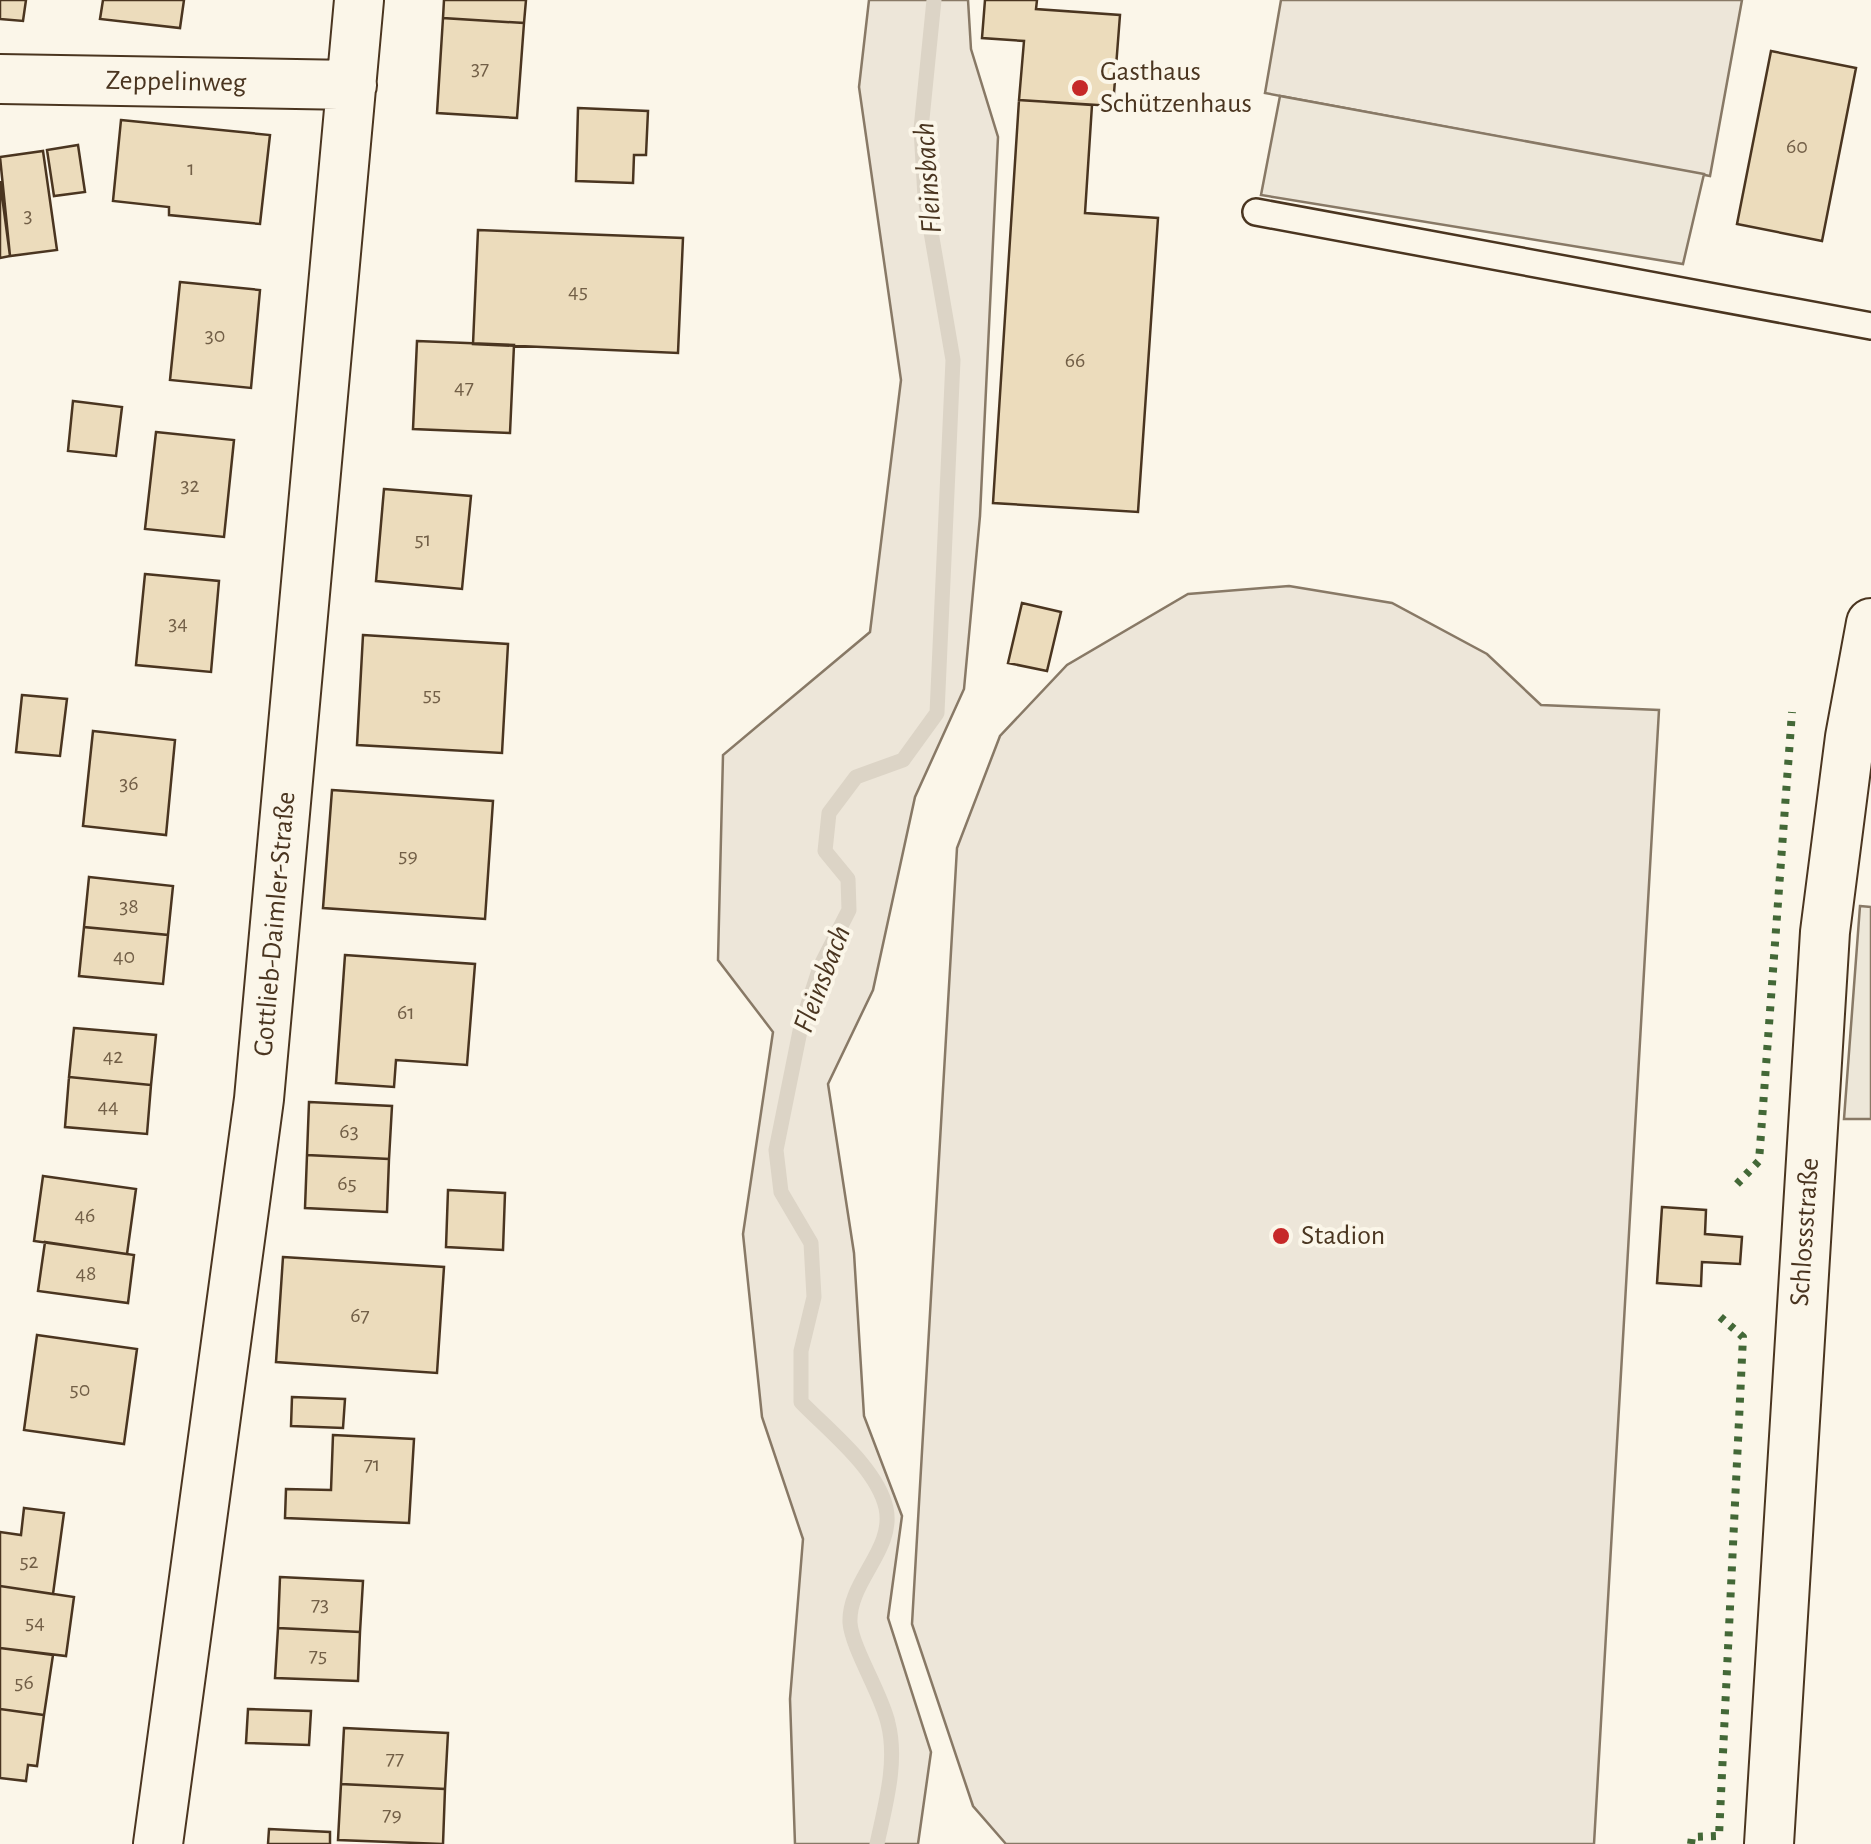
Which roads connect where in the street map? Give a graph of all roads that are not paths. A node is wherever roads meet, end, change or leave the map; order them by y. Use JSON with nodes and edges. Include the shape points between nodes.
{"nodes":[{"id":1,"x":359,"y":0,"type":"edge"},
{"id":2,"x":0,"y":79,"type":"edge"},
{"id":3,"x":352,"y":86,"type":"junction"},
{"id":4,"x":1256,"y":212,"type":"dead end"},
{"id":5,"x":1871,"y":326,"type":"edge"},
{"id":6,"x":1871,"y":623,"type":"edge"},
{"id":7,"x":158,"y":1844,"type":"edge"},
{"id":8,"x":1770,"y":1844,"type":"edge"}],
"edges":[{"from":1,"to":3,"type":"street","name":"Gottlieb-Daimler-Straße"},
{"from":2,"to":3,"type":"street","name":"Zeppelinweg"},
{"from":3,"to":7,"type":"street","name":"Gottlieb-Daimler-Straße","via":[[259,1100]]},
{"from":4,"to":5,"type":"lane"},
{"from":6,"to":8,"type":"street","name":"Schlossstraße","via":[[1825,932]]}]}
